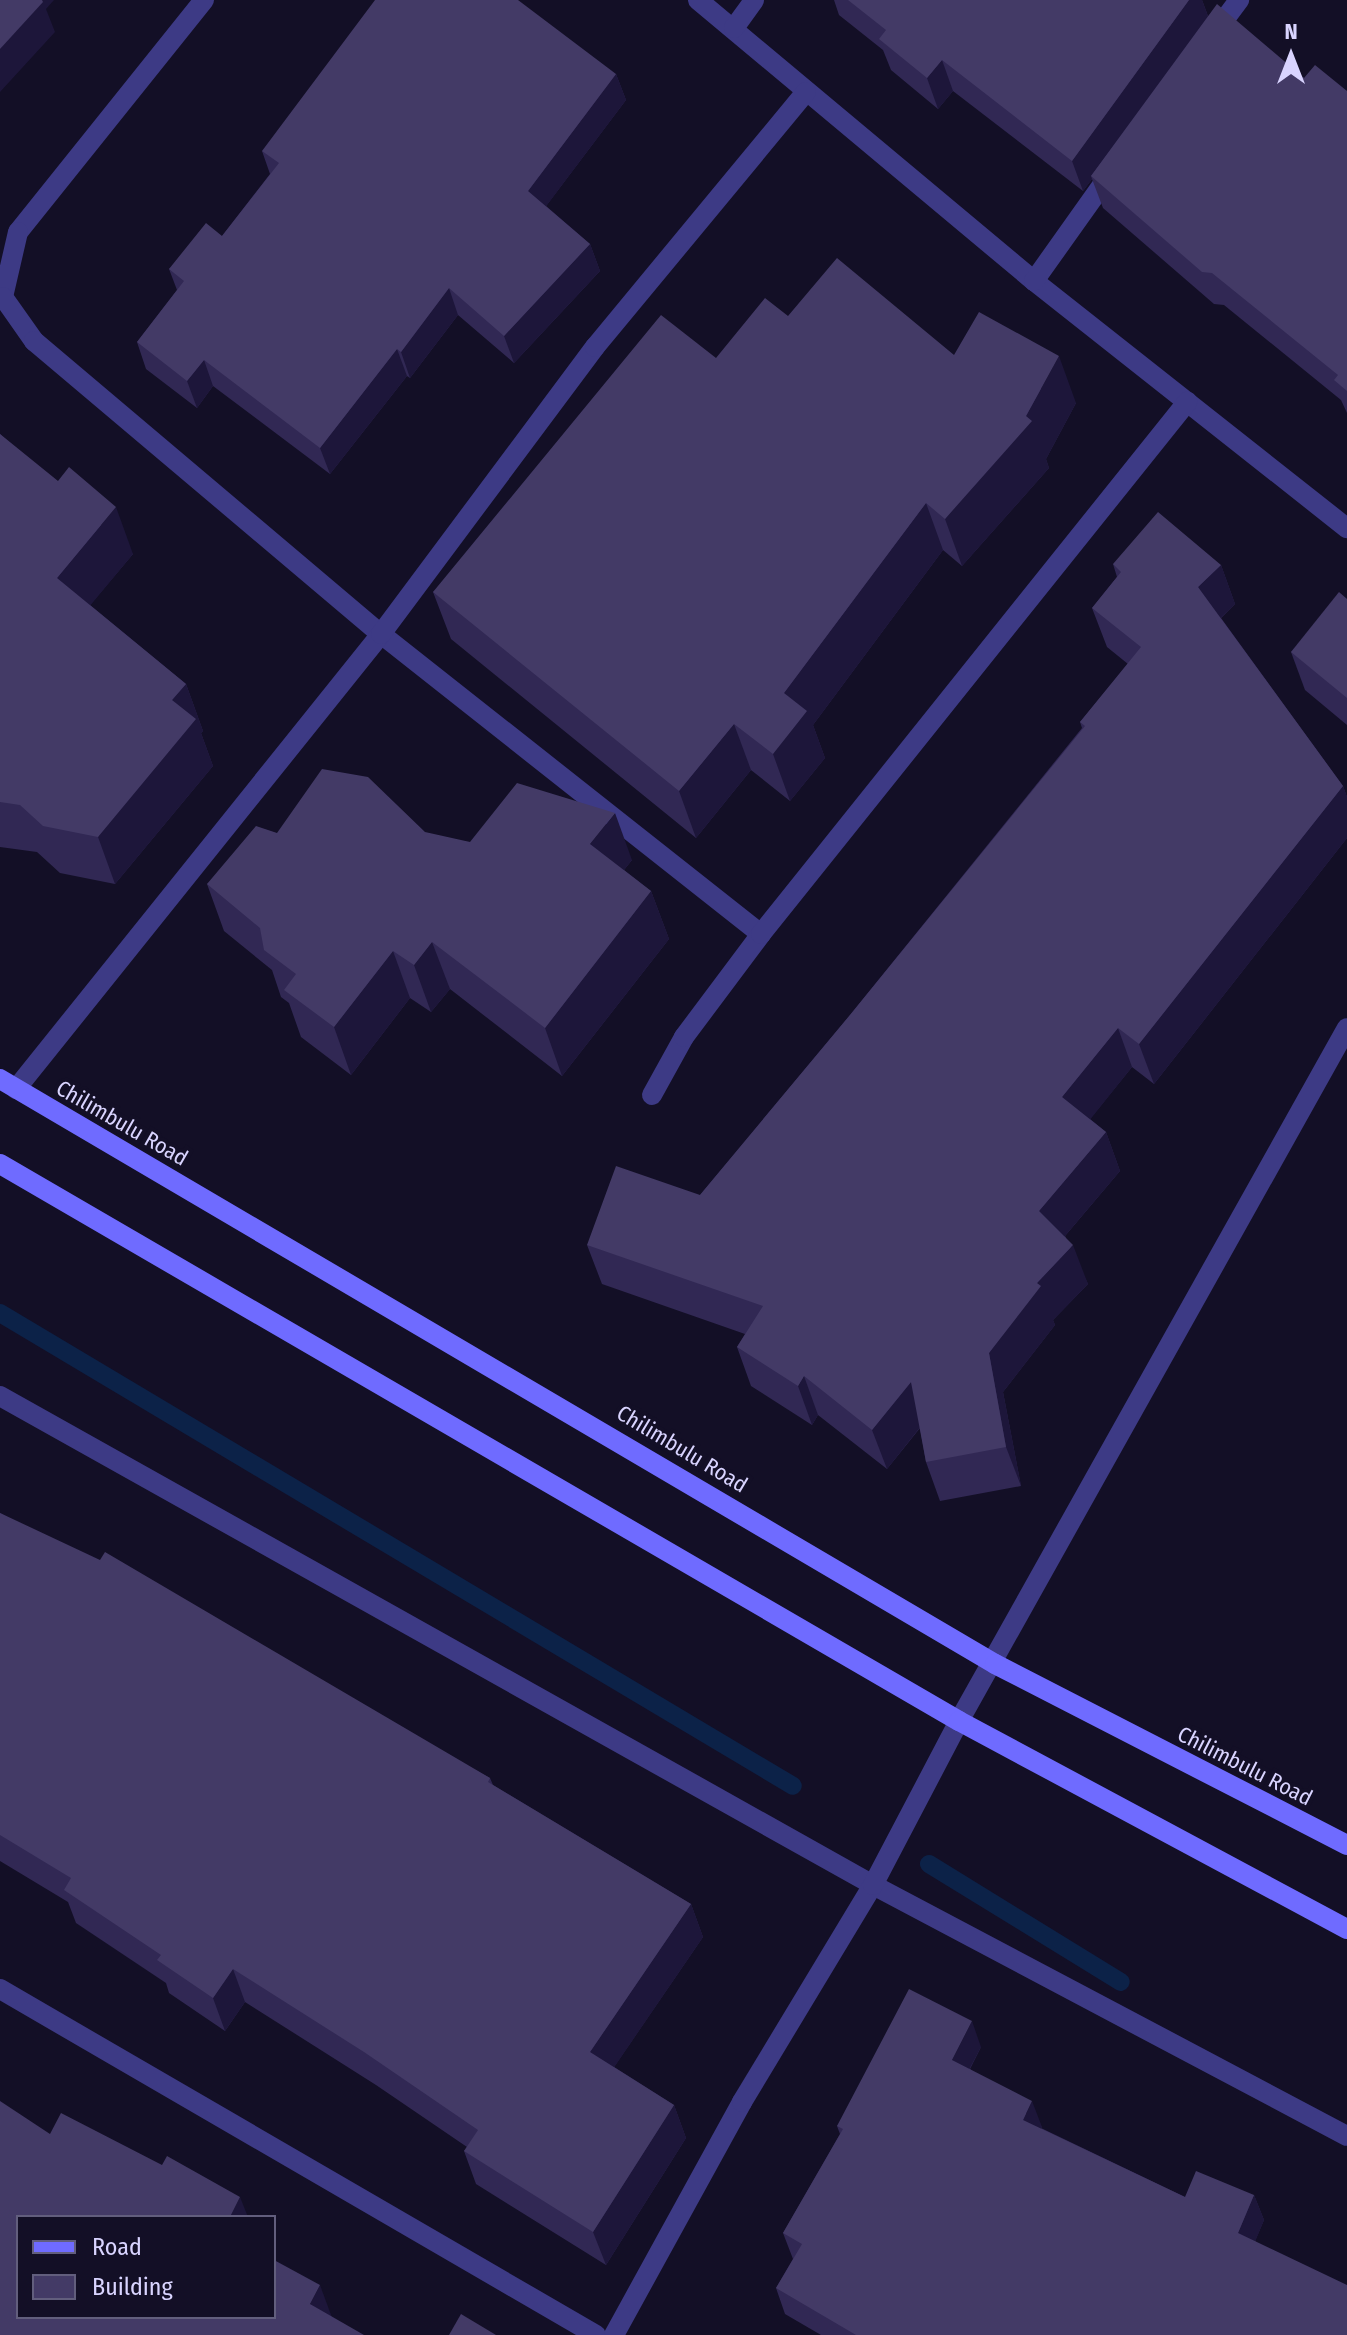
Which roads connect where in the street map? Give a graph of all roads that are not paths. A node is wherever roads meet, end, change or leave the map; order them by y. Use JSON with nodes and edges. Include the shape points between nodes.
{"nodes":[{"id":1,"x":204,"y":0,"type":"edge"},
{"id":2,"x":698,"y":0,"type":"edge"},
{"id":3,"x":754,"y":0,"type":"edge"},
{"id":4,"x":1239,"y":0,"type":"edge"},
{"id":5,"x":734,"y":28,"type":"junction"},
{"id":6,"x":1195,"y":58,"type":"edge"},
{"id":7,"x":806,"y":92,"type":"junction"},
{"id":8,"x":1124,"y":156,"type":"edge"},
{"id":9,"x":1034,"y":281,"type":"junction"},
{"id":10,"x":1187,"y":402,"type":"junction"},
{"id":11,"x":1347,"y":528,"type":"edge"},
{"id":12,"x":381,"y":634,"type":"junction"},
{"id":13,"x":761,"y":934,"type":"junction"},
{"id":14,"x":1347,"y":1028,"type":"edge"},
{"id":15,"x":8,"y":1084,"type":"edge"},
{"id":16,"x":652,"y":1095,"type":"dead end"},
{"id":17,"x":0,"y":1164,"type":"edge"},
{"id":18,"x":0,"y":1396,"type":"edge"},
{"id":19,"x":995,"y":1664,"type":"junction"},
{"id":20,"x":959,"y":1721,"type":"junction"},
{"id":21,"x":1347,"y":1845,"type":"edge"},
{"id":22,"x":873,"y":1885,"type":"junction"},
{"id":23,"x":1347,"y":1929,"type":"edge"},
{"id":24,"x":0,"y":1989,"type":"edge"},
{"id":25,"x":1347,"y":2136,"type":"edge"},
{"id":26,"x":596,"y":2335,"type":"edge"},
{"id":27,"x":614,"y":2335,"type":"edge"}],
"edges":[{"from":1,"to":12,"type":"street","via":[[18,232],[3,297],[34,341]]},
{"from":2,"to":5,"type":"street"},
{"from":3,"to":5,"type":"street"},
{"from":4,"to":6,"type":"street"},
{"from":5,"to":7,"type":"street"},
{"from":7,"to":9,"type":"street"},
{"from":7,"to":12,"type":"street","via":[[595,347]]},
{"from":8,"to":9,"type":"street"},
{"from":9,"to":10,"type":"street"},
{"from":10,"to":11,"type":"street"},
{"from":10,"to":13,"type":"street"},
{"from":12,"to":13,"type":"street"},
{"from":12,"to":15,"type":"street"},
{"from":13,"to":16,"type":"street","via":[[684,1037]]},
{"from":14,"to":19,"type":"street"},
{"from":15,"to":19,"type":"main road","name":"Chilimbulu Road"},
{"from":17,"to":20,"type":"main road"},
{"from":18,"to":22,"type":"street"},
{"from":19,"to":20,"type":"street"},
{"from":19,"to":21,"type":"main road","name":"Chilimbulu Road"},
{"from":20,"to":22,"type":"street"},
{"from":20,"to":23,"type":"main road"},
{"from":22,"to":25,"type":"street"},
{"from":22,"to":27,"type":"street","via":[[742,2102]]},
{"from":24,"to":26,"type":"street"}]}
